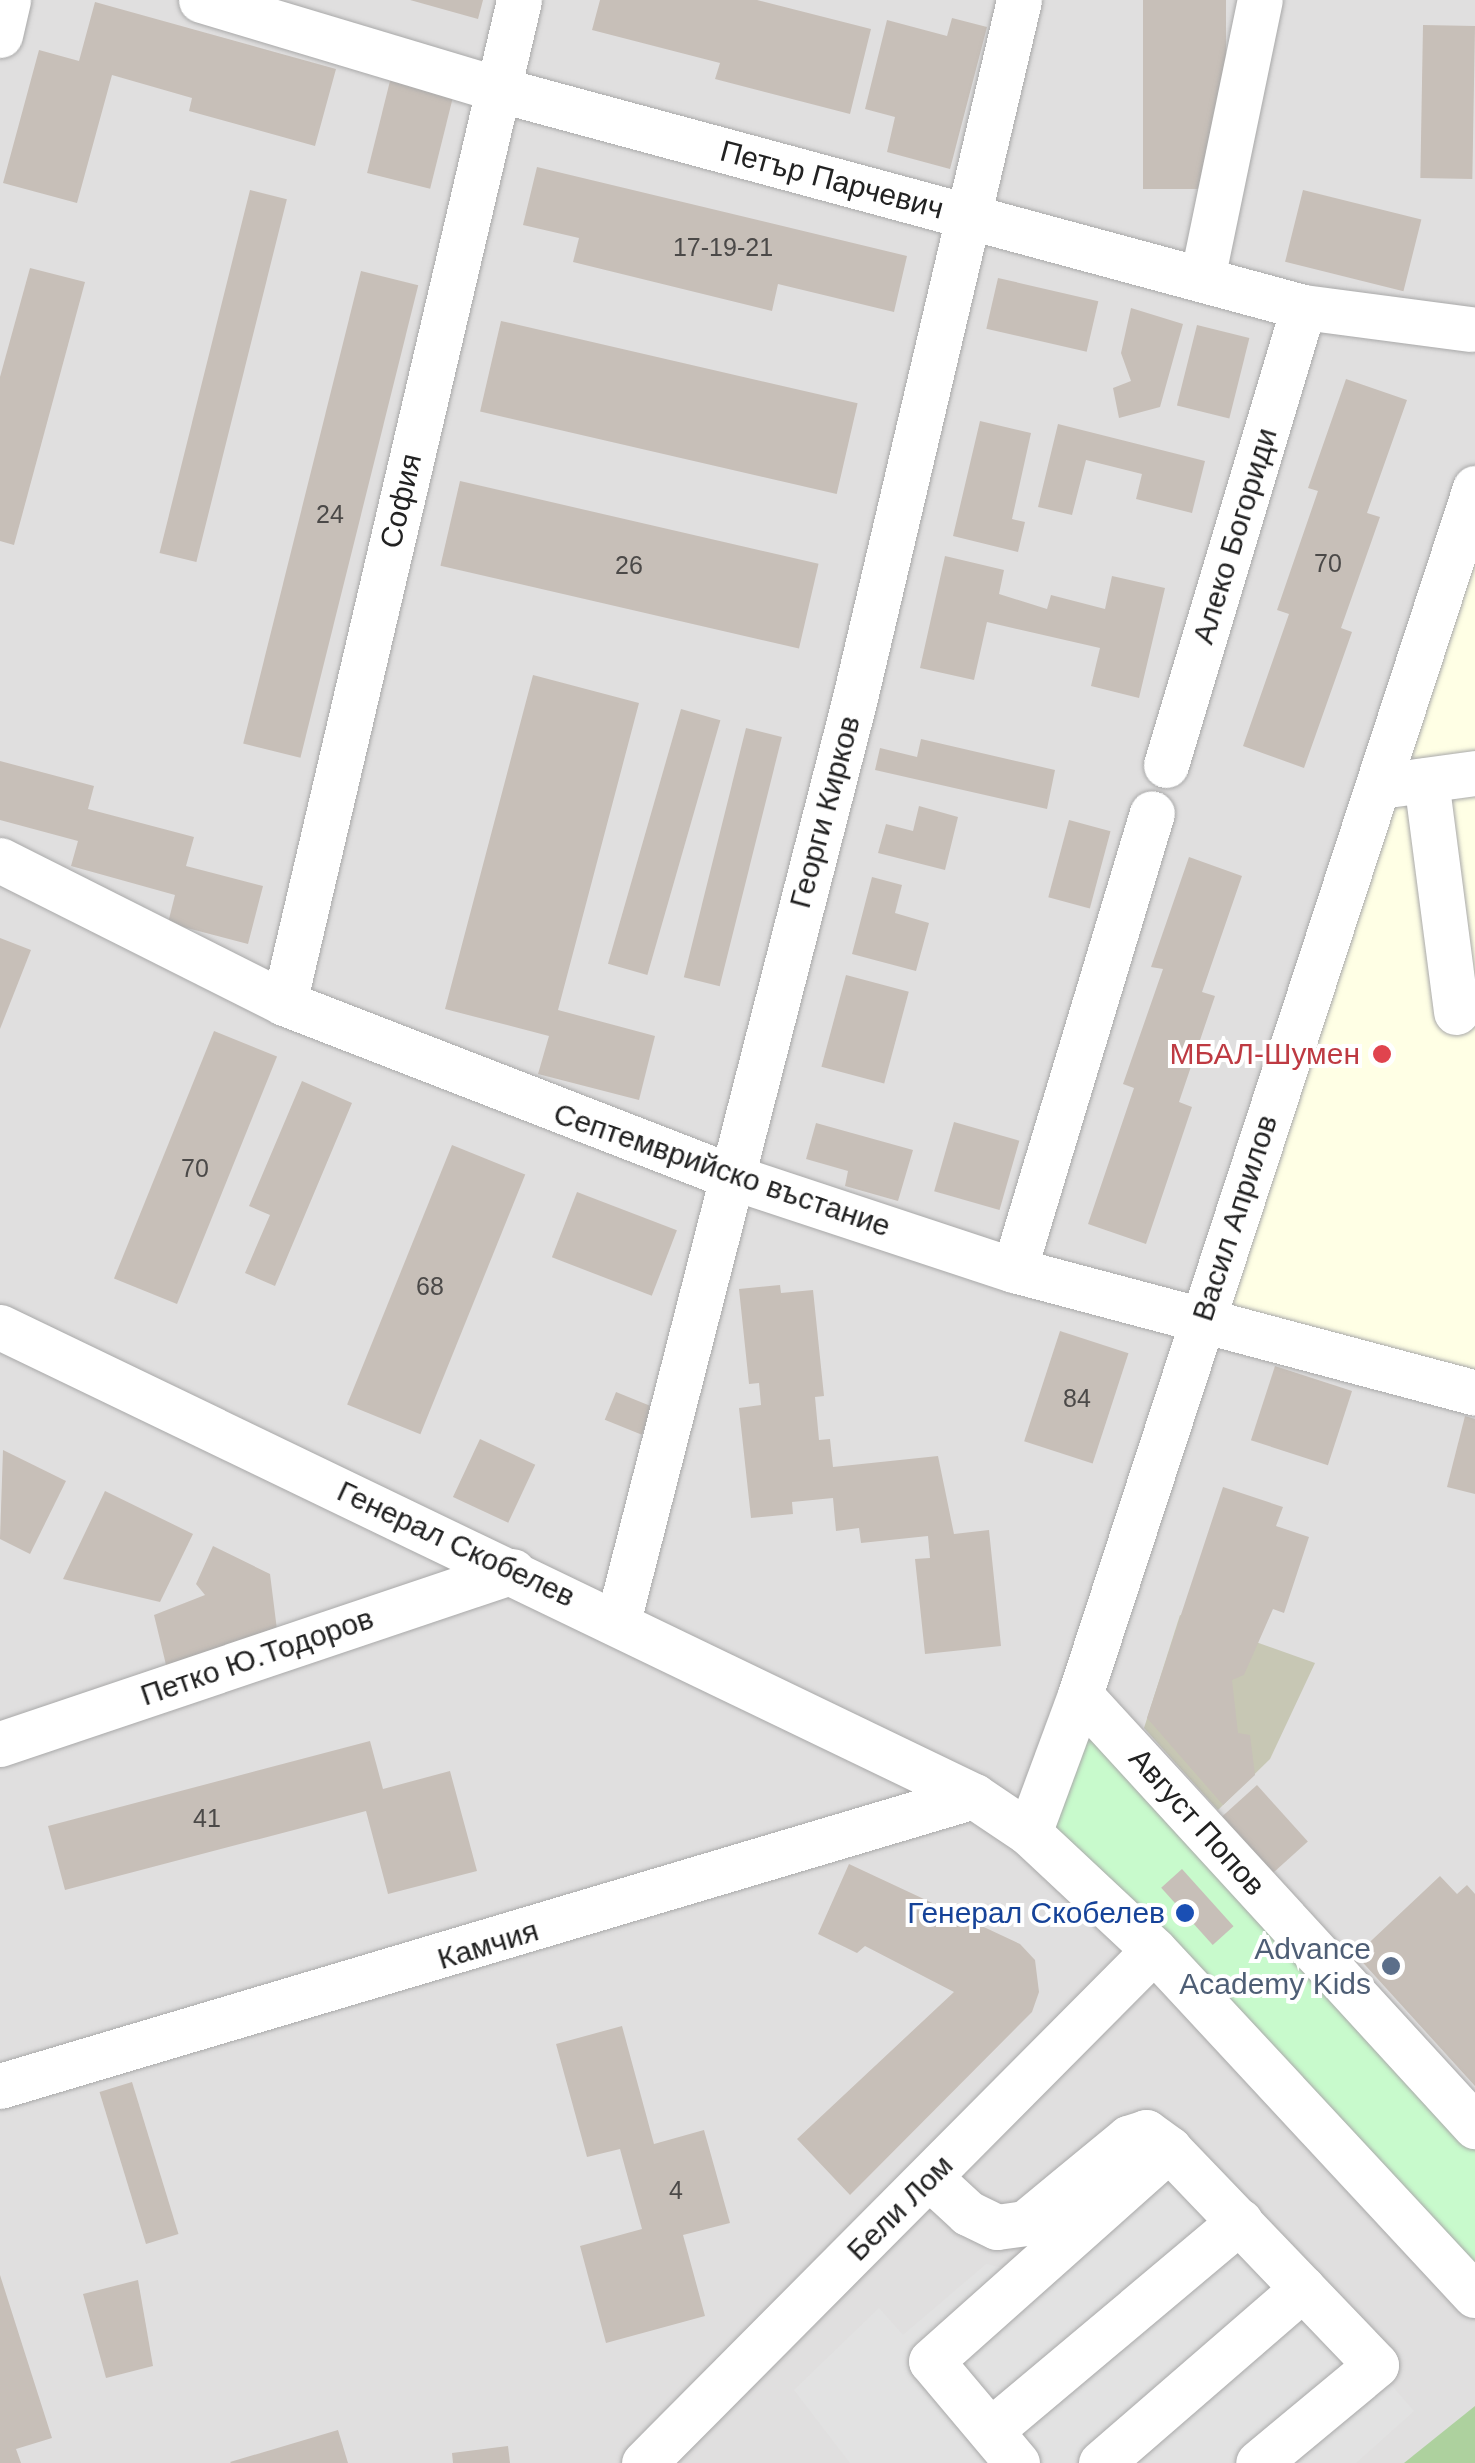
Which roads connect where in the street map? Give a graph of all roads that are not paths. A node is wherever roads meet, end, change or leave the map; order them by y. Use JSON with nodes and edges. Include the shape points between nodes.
{"nodes":[{"id":1,"x":8,"y":0,"type":"edge"},
{"id":2,"x":201,"y":0,"type":"edge"},
{"id":3,"x":519,"y":0,"type":"edge"},
{"id":4,"x":1019,"y":0,"type":"edge"},
{"id":5,"x":1260,"y":0,"type":"edge"},
{"id":6,"x":0,"y":35,"type":"edge"},
{"id":7,"x":497,"y":89,"type":"junction"},
{"id":8,"x":968,"y":217,"type":"junction"},
{"id":9,"x":1202,"y":279,"type":"junction"},
{"id":10,"x":1304,"y":307,"type":"junction"},
{"id":11,"x":1474,"y":335,"type":"edge"},
{"id":12,"x":1475,"y":488,"type":"edge"},
{"id":13,"x":1166,"y":765,"type":"dead end"},
{"id":14,"x":1475,"y":773,"type":"edge"},
{"id":15,"x":1426,"y":780,"type":"junction"},
{"id":16,"x":1379,"y":786,"type":"junction"},
{"id":17,"x":1152,"y":812,"type":"dead end"},
{"id":18,"x":0,"y":860,"type":"edge"},
{"id":19,"x":284,"y":1003,"type":"junction"},
{"id":20,"x":1456,"y":1012,"type":"dead end"},
{"id":21,"x":729,"y":1176,"type":"junction"},
{"id":22,"x":1014,"y":1270,"type":"junction"},
{"id":23,"x":1200,"y":1321,"type":"junction"},
{"id":24,"x":0,"y":1328,"type":"edge"},
{"id":25,"x":1475,"y":1394,"type":"edge"},
{"id":26,"x":514,"y":1571,"type":"junction"},
{"id":27,"x":618,"y":1621,"type":"junction"},
{"id":28,"x":1080,"y":1695,"type":"junction"},
{"id":29,"x":0,"y":1744,"type":"edge"},
{"id":30,"x":974,"y":1796,"type":"junction"},
{"id":31,"x":1030,"y":1832,"type":"junction"},
{"id":32,"x":1154,"y":1950,"type":"junction"},
{"id":33,"x":0,"y":2086,"type":"edge"},
{"id":34,"x":1475,"y":2126,"type":"edge"},
{"id":35,"x":1168,"y":2149,"type":"junction"},
{"id":36,"x":930,"y":2178,"type":"junction"},
{"id":37,"x":1240,"y":2221,"type":"junction"},
{"id":38,"x":1303,"y":2288,"type":"junction"},
{"id":39,"x":1475,"y":2295,"type":"edge"},
{"id":40,"x":1004,"y":2447,"type":"edge"},
{"id":41,"x":644,"y":2463,"type":"edge"},
{"id":42,"x":1102,"y":2463,"type":"edge"},
{"id":43,"x":1258,"y":2463,"type":"edge"}],
"edges":[{"from":1,"to":6,"type":"street"},
{"from":2,"to":7,"type":"street","name":"Петър Парчевич"},
{"from":3,"to":7,"type":"street","name":"София"},
{"from":4,"to":8,"type":"street","name":"Георги Кирков"},
{"from":5,"to":9,"type":"street"},
{"from":7,"to":8,"type":"street","name":"Петър Парчевич"},
{"from":7,"to":19,"type":"street","name":"София"},
{"from":8,"to":9,"type":"street","name":"Петър Парчевич"},
{"from":8,"to":21,"type":"street","name":"Георги Кирков","via":[[854,702]]},
{"from":9,"to":10,"type":"street","name":"Петър Парчевич"},
{"from":10,"to":11,"type":"street","name":"Петър Парчевич"},
{"from":10,"to":13,"type":"street","name":"Алеко Богориди"},
{"from":12,"to":16,"type":"street","name":"Васил Априлов"},
{"from":14,"to":15,"type":"street"},
{"from":15,"to":16,"type":"street"},
{"from":15,"to":20,"type":"street"},
{"from":16,"to":23,"type":"street","name":"Васил Априлов"},
{"from":17,"to":22,"type":"street"},
{"from":18,"to":19,"type":"street","name":"Септемврийско въстание"},
{"from":19,"to":21,"type":"street","name":"Септемврийско въстание"},
{"from":21,"to":22,"type":"street","name":"Септемврийско въстание"},
{"from":21,"to":27,"type":"street","name":"Георги Кирков"},
{"from":22,"to":23,"type":"street","name":"Септемврийско въстание"},
{"from":23,"to":25,"type":"street","name":"Септемврийско въстание"},
{"from":23,"to":28,"type":"street","name":"Васил Априлов"},
{"from":24,"to":26,"type":"street","name":"Генерал Скобелев"},
{"from":26,"to":27,"type":"street","name":"Генерал Скобелев"},
{"from":26,"to":29,"type":"street","name":"Петко Ю.Тодоров"},
{"from":27,"to":30,"type":"street","name":"Генерал Скобелев"},
{"from":28,"to":31,"type":"street","name":"Васил Априлов"},
{"from":28,"to":34,"type":"street","name":"Август Попов"},
{"from":30,"to":31,"type":"street","name":"Генерал Скобелев"},
{"from":30,"to":33,"type":"street","name":"Камчия"},
{"from":31,"to":32,"type":"street","name":"Генерал Скобелев"},
{"from":32,"to":36,"type":"street","name":"Бели Лом"},
{"from":32,"to":39,"type":"street","name":"Генерал Скобелев"},
{"from":35,"to":36,"type":"street","via":[[1146,2132],[1128,2138],[1024,2223],[998,2227],[968,2213]]},
{"from":35,"to":37,"type":"street"},
{"from":35,"to":40,"type":"street","via":[[932,2361]]},
{"from":36,"to":41,"type":"street","name":"Бели Лом"},
{"from":37,"to":38,"type":"street"},
{"from":37,"to":40,"type":"street"},
{"from":38,"to":42,"type":"street"},
{"from":38,"to":43,"type":"street","via":[[1376,2365]]}]}
